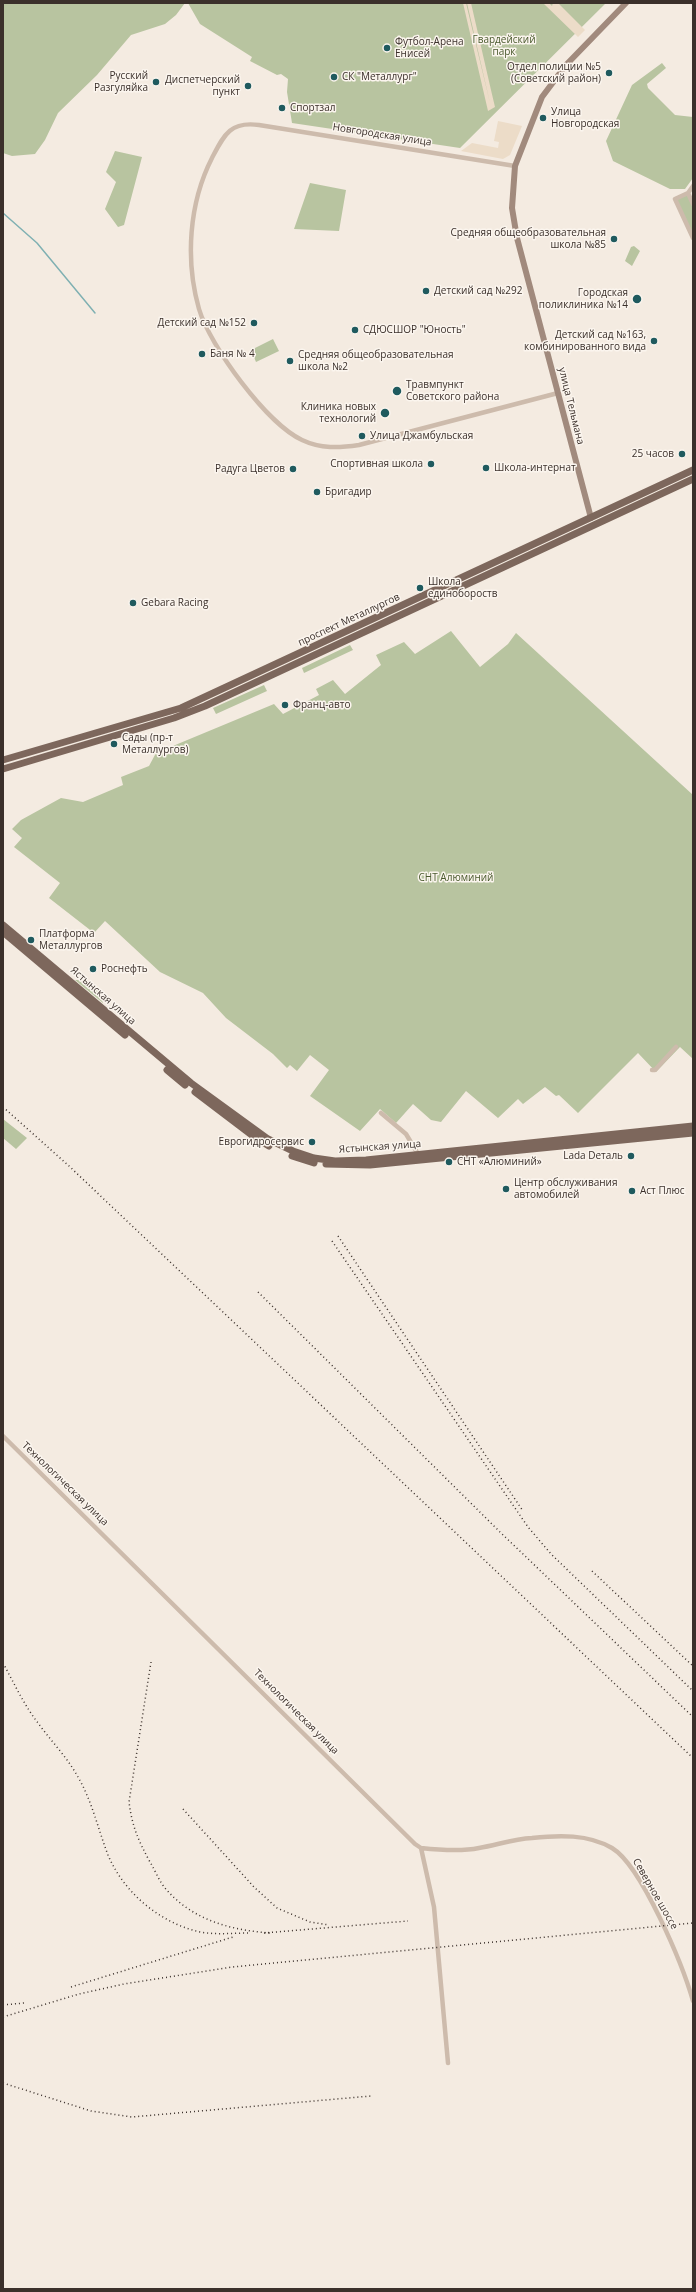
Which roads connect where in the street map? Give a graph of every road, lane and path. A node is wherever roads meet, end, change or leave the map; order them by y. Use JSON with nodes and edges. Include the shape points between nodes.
{"nodes":[{"id":1,"x":626,"y":3,"type":"edge"},
{"id":2,"x":515,"y":166,"type":"junction"},
{"id":3,"x":693,"y":186,"type":"edge"},
{"id":4,"x":688,"y":193,"type":"junction"},
{"id":5,"x":693,"y":204,"type":"edge"},
{"id":6,"x":693,"y":238,"type":"edge"},
{"id":7,"x":558,"y":393,"type":"junction"},
{"id":8,"x":693,"y":470,"type":"edge"},
{"id":9,"x":693,"y":479,"type":"edge"},
{"id":10,"x":593,"y":521,"type":"junction"},
{"id":11,"x":3,"y":760,"type":"edge"},
{"id":12,"x":3,"y":768,"type":"edge"},
{"id":13,"x":3,"y":925,"type":"edge"},
{"id":14,"x":3,"y":932,"type":"edge"},
{"id":15,"x":676,"y":1047,"type":"dead end"},
{"id":16,"x":652,"y":1070,"type":"dead end"},
{"id":17,"x":381,"y":1113,"type":"dead end"},
{"id":18,"x":693,"y":1126,"type":"edge"},
{"id":19,"x":693,"y":1133,"type":"edge"},
{"id":20,"x":418,"y":1154,"type":"junction"},
{"id":21,"x":3,"y":1436,"type":"edge"},
{"id":22,"x":421,"y":1848,"type":"junction"},
{"id":23,"x":693,"y":2001,"type":"edge"},
{"id":24,"x":448,"y":2063,"type":"dead end"}],
"edges":[{"from":1,"to":2,"type":"main road","name":"улица Тельмана","via":[[566,65],[548,88],[534,115]]},
{"from":2,"to":7,"type":"main road","name":"улица Тельмана","via":[[512,208],[514,224]]},
{"from":2,"to":7,"type":"street","name":"Новгородская улица","via":[[245,123],[231,129],[220,142],[198,194],[193,213],[193,279],[207,329],[250,393],[280,424],[302,440],[335,448],[359,445]]},
{"from":3,"to":4,"type":"street"},
{"from":4,"to":5,"type":"street"},
{"from":4,"to":6,"type":"street","via":[[675,199]]},
{"from":7,"to":10,"type":"main road","name":"улица Тельмана"},
{"from":8,"to":10,"type":"main road","name":"проспект Металлургов"},
{"from":9,"to":10,"type":"main road","name":"проспект Металлургов"},
{"from":10,"to":11,"type":"main road","name":"проспект Металлургов","via":[[181,708]]},
{"from":10,"to":12,"type":"main road","name":"проспект Металлургов","via":[[205,706],[174,718]]},
{"from":13,"to":20,"type":"main road","name":"Ястынская улица","via":[[191,1083],[268,1139],[309,1156],[335,1160],[366,1160]]},
{"from":14,"to":19,"type":"main road","name":"Ястынская улица","via":[[221,1113],[266,1144],[305,1160],[339,1166],[370,1165]]},
{"from":15,"to":16,"type":"street"},
{"from":17,"to":20,"type":"street","via":[[406,1134]]},
{"from":18,"to":20,"type":"main road","name":"Ястынская улица"},
{"from":21,"to":22,"type":"street","name":"Технологическая улица"},
{"from":22,"to":23,"type":"street","name":"Северное шоссе","via":[[467,1849],[532,1838],[579,1837],[597,1841],[613,1849],[630,1865],[660,1918]]},
{"from":22,"to":24,"type":"street","via":[[434,1907]]}]}
